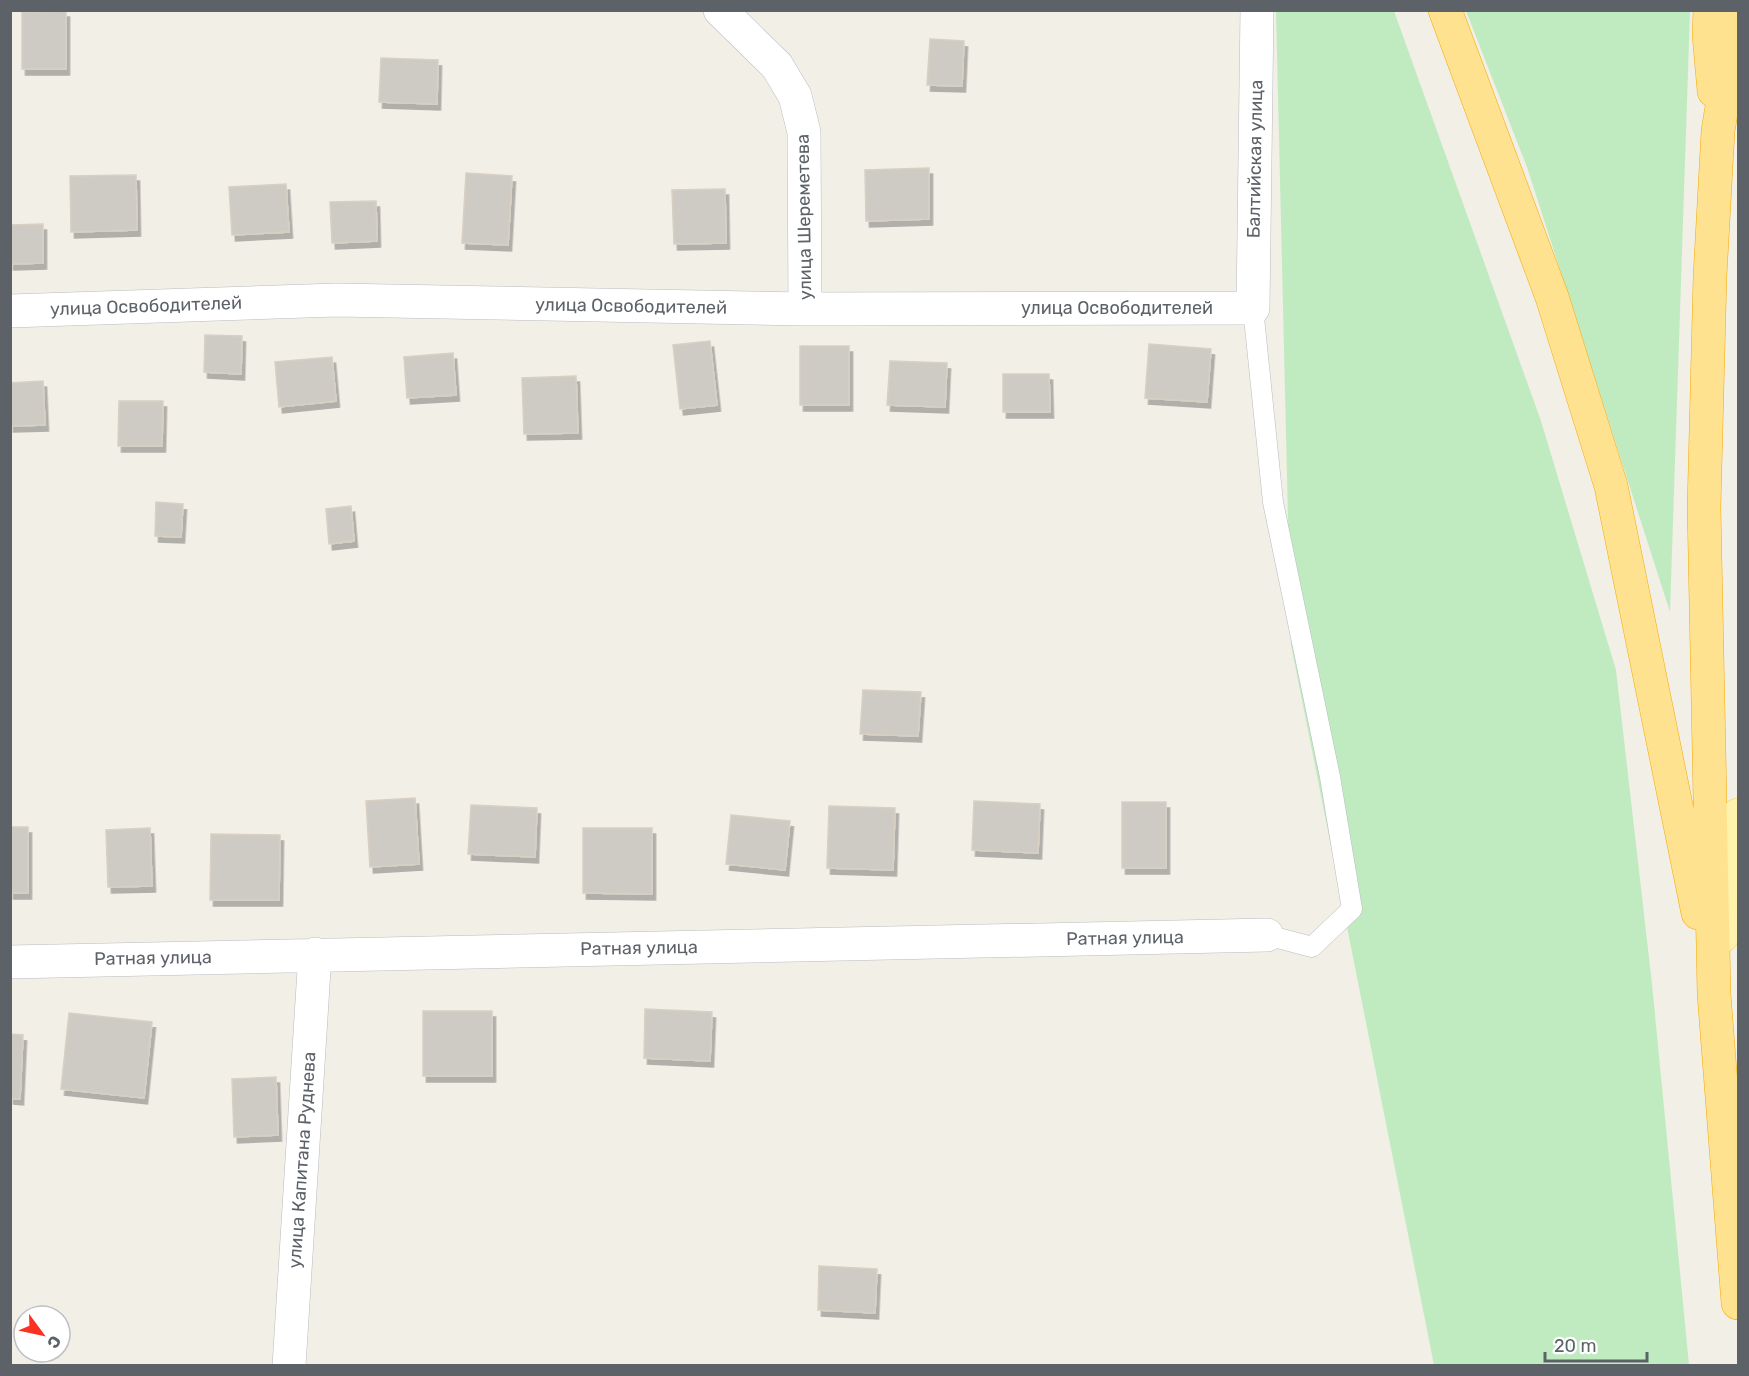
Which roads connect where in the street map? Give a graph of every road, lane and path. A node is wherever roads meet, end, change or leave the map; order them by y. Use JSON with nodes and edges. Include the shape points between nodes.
{"nodes":[{"id":1,"x":720,"y":10,"type":"edge"},
{"id":2,"x":1257,"y":10,"type":"edge"},
{"id":3,"x":1445,"y":10,"type":"edge"},
{"id":4,"x":1710,"y":10,"type":"edge"},
{"id":5,"x":1738,"y":10,"type":"edge"},
{"id":6,"x":1718,"y":131,"type":"junction"},
{"id":7,"x":1252,"y":308,"type":"junction"},
{"id":8,"x":805,"y":309,"type":"junction"},
{"id":9,"x":10,"y":311,"type":"edge"},
{"id":10,"x":1738,"y":815,"type":"edge"},
{"id":11,"x":1267,"y":935,"type":"joint"},
{"id":12,"x":315,"y":954,"type":"junction"},
{"id":13,"x":10,"y":962,"type":"edge"},
{"id":14,"x":1714,"y":994,"type":"junction"},
{"id":15,"x":1738,"y":1303,"type":"edge"},
{"id":16,"x":289,"y":1365,"type":"edge"}],
"edges":[{"from":1,"to":8,"type":"street","name":"улица Шереметева","via":[[777,66],[795,96],[804,132]]},
{"from":2,"to":7,"type":"street","name":"Балтийская улица"},
{"from":3,"to":14,"type":"highway","via":[[1552,297],[1611,486]]},
{"from":4,"to":6,"type":"highway"},
{"from":5,"to":6,"type":"highway"},
{"from":6,"to":14,"type":"highway","via":[[1704,507]]},
{"from":7,"to":8,"type":"street","name":"улица Освободителей"},
{"from":7,"to":11,"type":"lane","via":[[1273,502],[1332,787],[1352,909],[1312,947]]},
{"from":8,"to":9,"type":"street","name":"улица Освободителей","via":[[337,300]]},
{"from":10,"to":14,"type":"main road"},
{"from":11,"to":12,"type":"street","name":"Ратная улица"},
{"from":12,"to":13,"type":"street","name":"Ратная улица"},
{"from":12,"to":16,"type":"street","name":"улица Капитана Руднева"},
{"from":14,"to":15,"type":"highway"}]}
